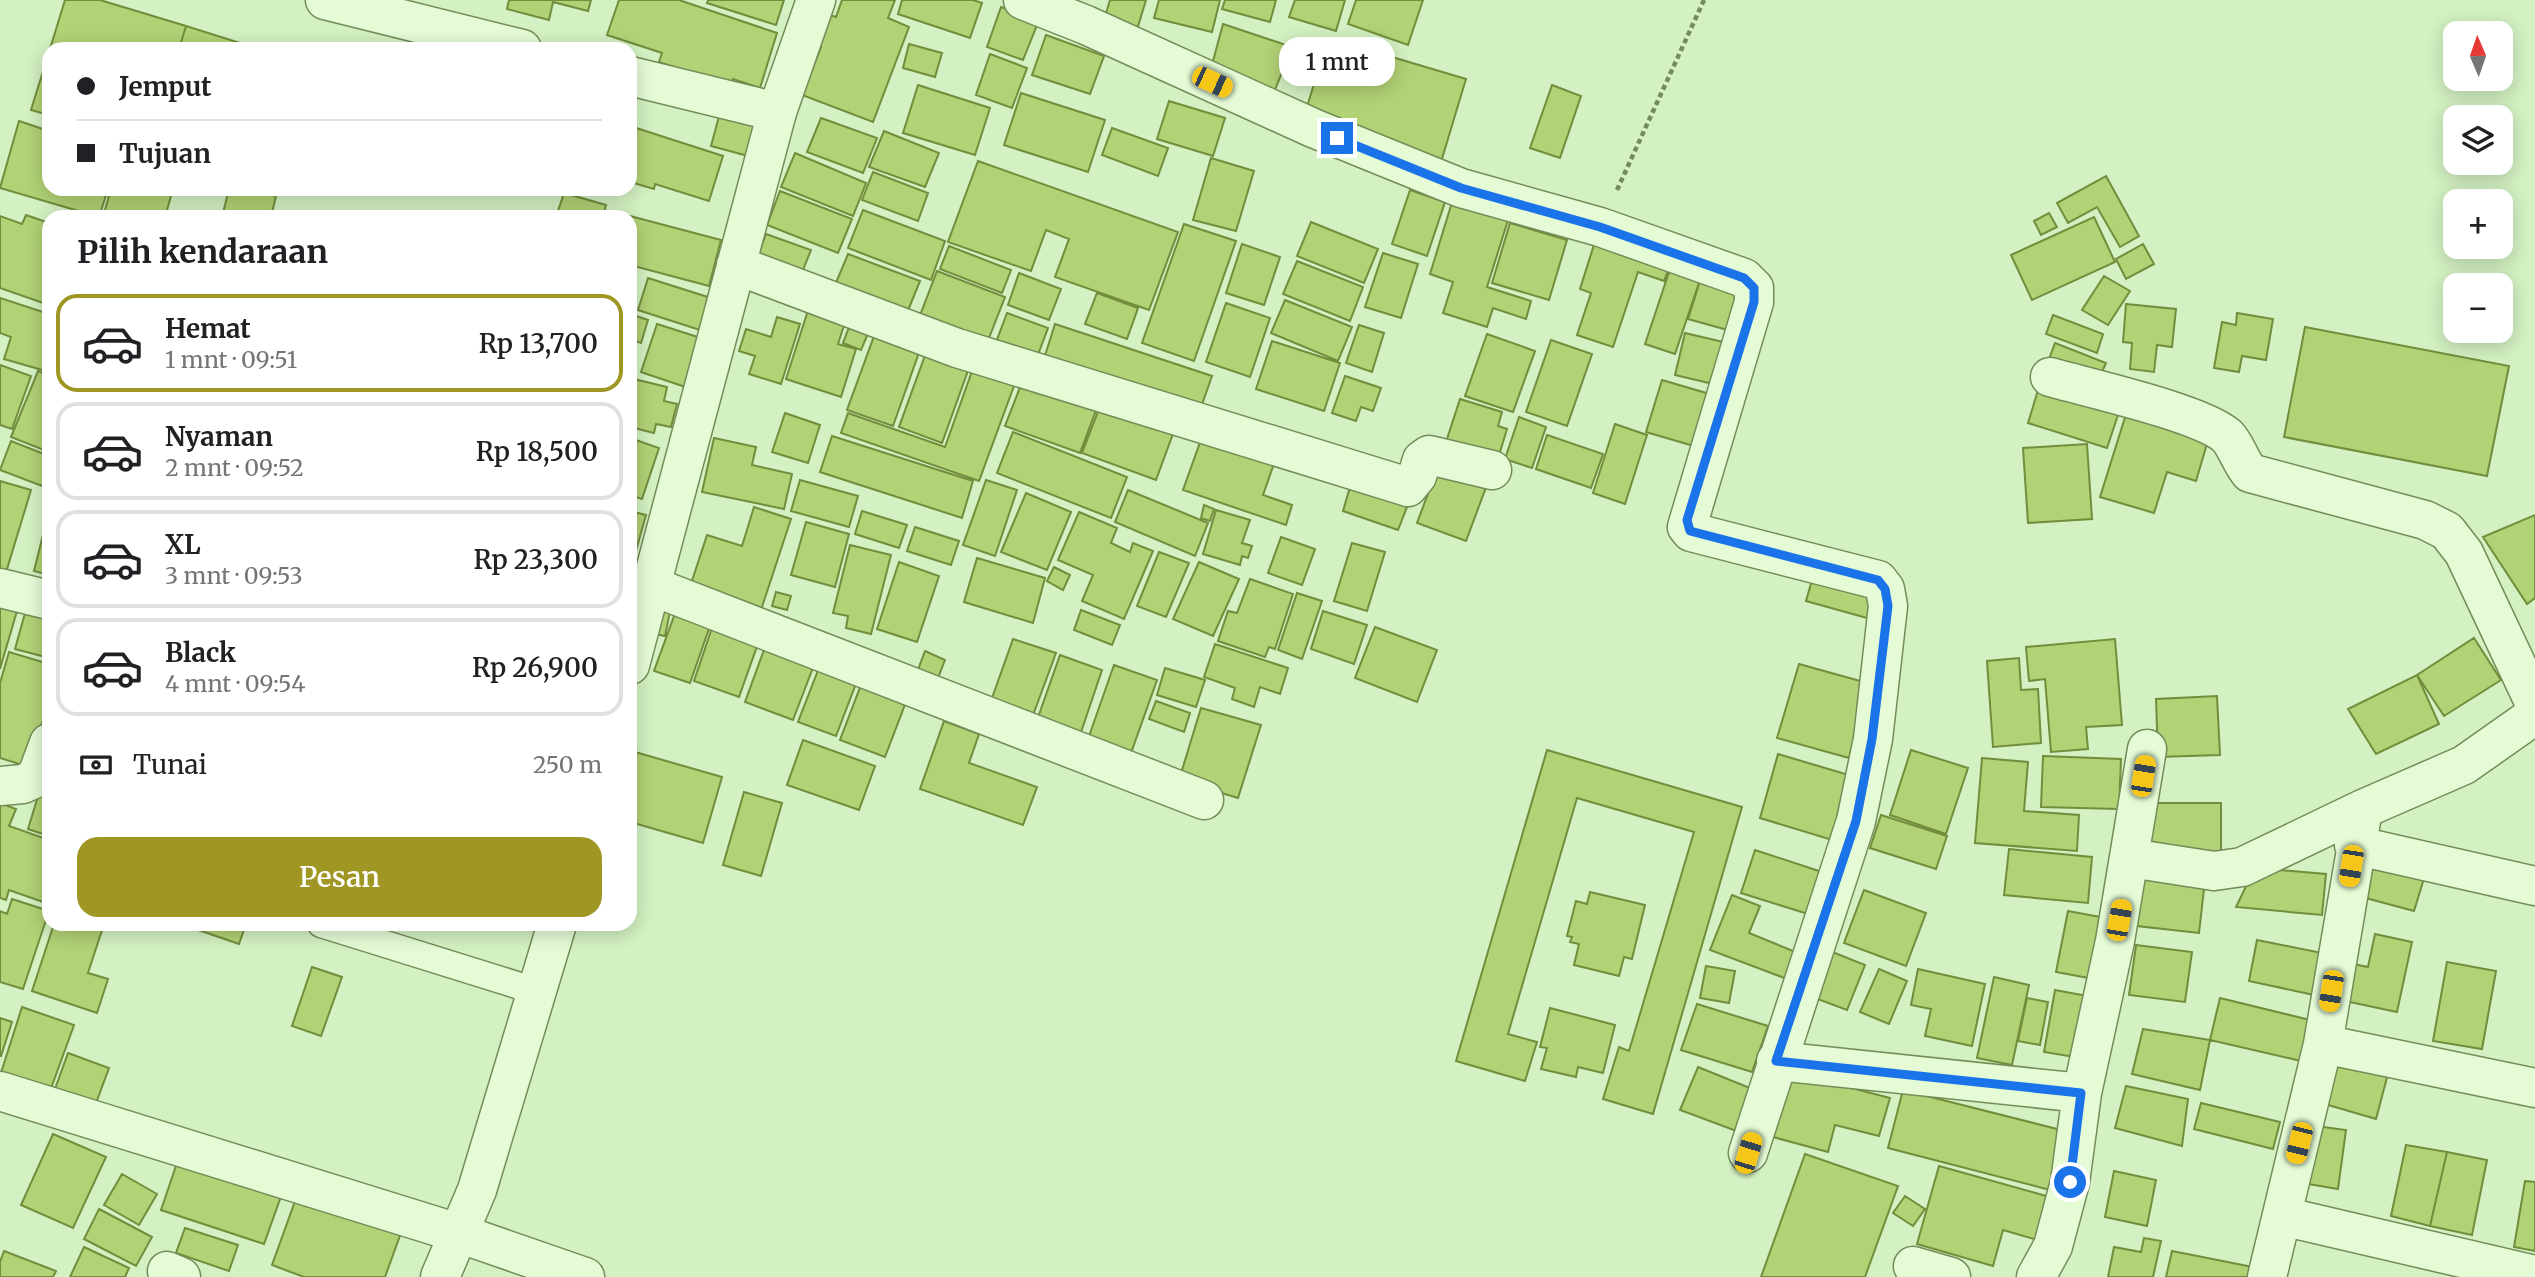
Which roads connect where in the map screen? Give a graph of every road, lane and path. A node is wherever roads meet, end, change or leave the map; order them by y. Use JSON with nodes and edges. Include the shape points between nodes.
{"nodes":[{"id":1,"x":325,"y":0,"type":"edge"},
{"id":2,"x":816,"y":0,"type":"edge"},
{"id":3,"x":1023,"y":0,"type":"edge"},
{"id":4,"x":1704,"y":0,"type":"edge"},
{"id":5,"x":494,"y":42,"type":"edge"},
{"id":6,"x":637,"y":78,"type":"edge"},
{"id":7,"x":777,"y":112,"type":"junction"},
{"id":8,"x":1600,"y":227,"type":"junction"},
{"id":9,"x":736,"y":265,"type":"junction"},
{"id":10,"x":2050,"y":377,"type":"dead end"},
{"id":11,"x":1492,"y":470,"type":"dead end"},
{"id":12,"x":649,"y":584,"type":"junction"},
{"id":13,"x":0,"y":588,"type":"edge"},
{"id":14,"x":42,"y":598,"type":"edge"},
{"id":15,"x":637,"y":635,"type":"edge"},
{"id":16,"x":2535,"y":704,"type":"edge"},
{"id":17,"x":2535,"y":715,"type":"edge"},
{"id":18,"x":2147,"y":749,"type":"dead end"},
{"id":19,"x":42,"y":762,"type":"edge"},
{"id":20,"x":0,"y":786,"type":"edge"},
{"id":21,"x":1204,"y":800,"type":"dead end"},
{"id":22,"x":2363,"y":809,"type":"junction"},
{"id":23,"x":2354,"y":845,"type":"junction"},
{"id":24,"x":2130,"y":858,"type":"junction"},
{"id":25,"x":2535,"y":886,"type":"edge"},
{"id":26,"x":343,"y":931,"type":"edge"},
{"id":27,"x":554,"y":931,"type":"edge"},
{"id":28,"x":536,"y":991,"type":"junction"},
{"id":29,"x":2323,"y":1044,"type":"junction"},
{"id":30,"x":1776,"y":1061,"type":"junction"},
{"id":31,"x":2535,"y":1088,"type":"edge"},
{"id":32,"x":0,"y":1091,"type":"edge"},
{"id":33,"x":2081,"y":1093,"type":"junction"},
{"id":34,"x":1748,"y":1153,"type":"dead end"},
{"id":35,"x":2282,"y":1216,"type":"junction"},
{"id":36,"x":458,"y":1233,"type":"junction"},
{"id":37,"x":1913,"y":1266,"type":"dead end"},
{"id":38,"x":2535,"y":1275,"type":"edge"},
{"id":39,"x":440,"y":1277,"type":"edge"},
{"id":40,"x":585,"y":1277,"type":"edge"},
{"id":41,"x":1951,"y":1277,"type":"edge"},
{"id":42,"x":2036,"y":1277,"type":"edge"},
{"id":43,"x":2267,"y":1277,"type":"edge"}],
"edges":[{"from":1,"to":5,"type":"street"},
{"from":2,"to":7,"type":"street"},
{"from":3,"to":8,"type":"street","via":[[1312,128],[1461,188]]},
{"from":4,"to":8,"type":"path"},
{"from":6,"to":7,"type":"street"},
{"from":7,"to":9,"type":"street"},
{"from":8,"to":30,"type":"street","via":[[1744,278],[1754,288],[1754,302],[1687,520],[1690,531],[1878,580],[1885,589],[1888,606],[1872,739],[1856,821]]},
{"from":9,"to":11,"type":"street","via":[[957,348],[1408,487],[1429,455]]},
{"from":9,"to":12,"type":"street"},
{"from":10,"to":16,"type":"street","via":[[2194,419],[2228,437],[2239,462],[2250,473],[2425,520],[2447,531],[2464,553]]},
{"from":12,"to":15,"type":"street"},
{"from":12,"to":21,"type":"street"},
{"from":13,"to":14,"type":"street"},
{"from":17,"to":22,"type":"street","via":[[2464,765]]},
{"from":18,"to":24,"type":"street"},
{"from":19,"to":20,"type":"street","via":[[36,778]]},
{"from":22,"to":23,"type":"street"},
{"from":22,"to":24,"type":"street","via":[[2242,867],[2214,871]]},
{"from":23,"to":25,"type":"street"},
{"from":23,"to":29,"type":"street"},
{"from":24,"to":33,"type":"street"},
{"from":26,"to":28,"type":"lane"},
{"from":27,"to":28,"type":"street"},
{"from":28,"to":36,"type":"street","via":[[477,1190]]},
{"from":29,"to":31,"type":"street"},
{"from":29,"to":35,"type":"street"},
{"from":30,"to":33,"type":"street"},
{"from":30,"to":34,"type":"street"},
{"from":32,"to":36,"type":"street"},
{"from":33,"to":42,"type":"street","via":[[2070,1182],[2053,1246]]},
{"from":35,"to":38,"type":"street"},
{"from":35,"to":43,"type":"street"},
{"from":36,"to":39,"type":"street"},
{"from":36,"to":40,"type":"street"},
{"from":37,"to":41,"type":"street"}]}
